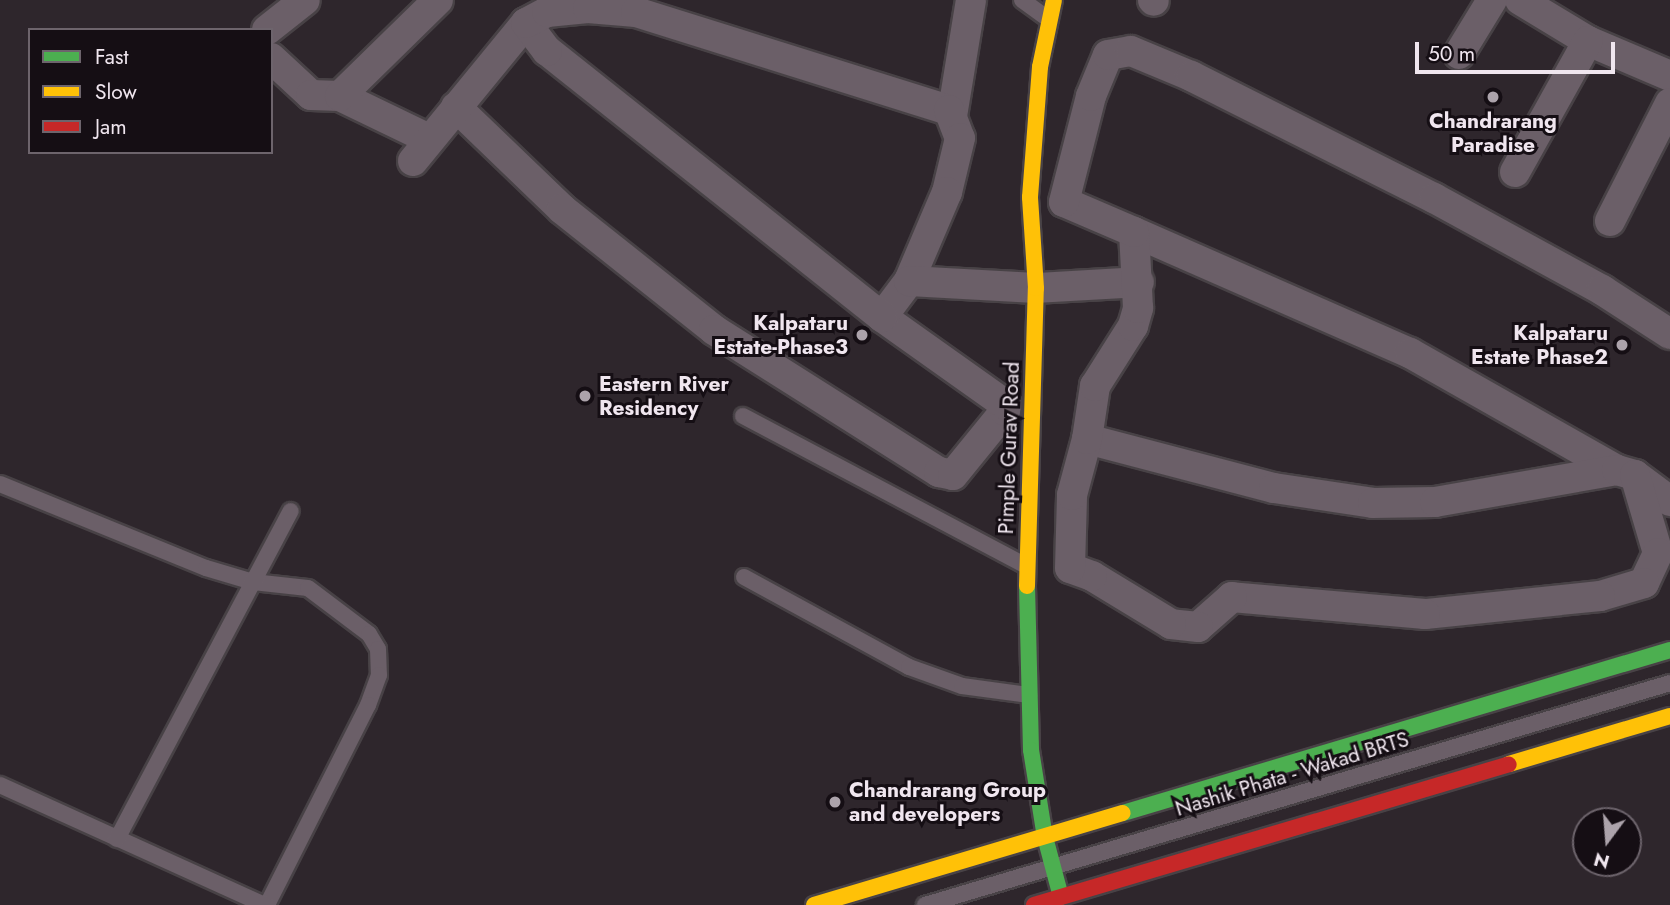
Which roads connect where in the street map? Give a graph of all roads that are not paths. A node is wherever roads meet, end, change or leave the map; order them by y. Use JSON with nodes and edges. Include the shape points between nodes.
{"nodes":[{"id":1,"x":305,"y":0,"type":"edge"},
{"id":2,"x":438,"y":0,"type":"edge"},
{"id":3,"x":971,"y":0,"type":"edge"},
{"id":4,"x":1021,"y":0,"type":"edge"},
{"id":5,"x":1054,"y":0,"type":"edge"},
{"id":6,"x":1492,"y":0,"type":"edge"},
{"id":7,"x":1520,"y":0,"type":"edge"},
{"id":8,"x":681,"y":13,"type":"edge"},
{"id":9,"x":1050,"y":20,"type":"junction"},
{"id":10,"x":526,"y":23,"type":"junction"},
{"id":11,"x":270,"y":28,"type":"edge"},
{"id":12,"x":1588,"y":41,"type":"junction"},
{"id":13,"x":1459,"y":54,"type":"dead end"},
{"id":14,"x":273,"y":60,"type":"edge"},
{"id":15,"x":1670,"y":76,"type":"edge"},
{"id":16,"x":340,"y":96,"type":"junction"},
{"id":17,"x":1670,"y":103,"type":"edge"},
{"id":18,"x":456,"y":107,"type":"junction"},
{"id":19,"x":953,"y":116,"type":"junction"},
{"id":20,"x":1515,"y":172,"type":"dead end"},
{"id":21,"x":1610,"y":221,"type":"dead end"},
{"id":22,"x":1134,"y":232,"type":"junction"},
{"id":23,"x":909,"y":281,"type":"junction"},
{"id":24,"x":1139,"y":282,"type":"junction"},
{"id":25,"x":1036,"y":288,"type":"junction"},
{"id":26,"x":882,"y":317,"type":"junction"},
{"id":27,"x":1670,"y":334,"type":"edge"},
{"id":28,"x":743,"y":416,"type":"dead end"},
{"id":29,"x":1087,"y":439,"type":"junction"},
{"id":30,"x":1626,"y":472,"type":"junction"},
{"id":31,"x":0,"y":484,"type":"edge"},
{"id":32,"x":1670,"y":502,"type":"edge"},
{"id":33,"x":290,"y":511,"type":"dead end"},
{"id":34,"x":1026,"y":567,"type":"junction"},
{"id":35,"x":744,"y":577,"type":"dead end"},
{"id":36,"x":253,"y":582,"type":"junction"},
{"id":37,"x":1670,"y":650,"type":"edge"},
{"id":38,"x":1670,"y":683,"type":"edge"},
{"id":39,"x":1029,"y":695,"type":"junction"},
{"id":40,"x":1670,"y":716,"type":"edge"},
{"id":41,"x":0,"y":785,"type":"edge"},
{"id":42,"x":1045,"y":837,"type":"junction"},
{"id":43,"x":117,"y":839,"type":"junction"},
{"id":44,"x":1052,"y":868,"type":"junction"},
{"id":45,"x":1061,"y":897,"type":"junction"},
{"id":46,"x":266,"y":905,"type":"edge"},
{"id":47,"x":814,"y":905,"type":"edge"},
{"id":48,"x":925,"y":905,"type":"edge"},
{"id":49,"x":1034,"y":905,"type":"edge"}],
"edges":[{"from":1,"to":11,"type":"street"},
{"from":2,"to":16,"type":"street"},
{"from":3,"to":19,"type":"street"},
{"from":4,"to":9,"type":"lane"},
{"from":5,"to":9,"type":"main road","name":"Pimple Gurav Road"},
{"from":6,"to":13,"type":"street"},
{"from":7,"to":12,"type":"street"},
{"from":8,"to":10,"type":"street","via":[[588,8],[547,12]]},
{"from":8,"to":19,"type":"street","via":[[949,110]]},
{"from":9,"to":25,"type":"main road","name":"Pimple Gurav Road","via":[[1040,67],[1030,197]]},
{"from":10,"to":18,"type":"street"},
{"from":10,"to":26,"type":"street","via":[[547,51]]},
{"from":12,"to":15,"type":"street"},
{"from":12,"to":20,"type":"street"},
{"from":14,"to":16,"type":"street","via":[[311,94]]},
{"from":16,"to":18,"type":"street","via":[[421,150]]},
{"from":17,"to":21,"type":"street"},
{"from":18,"to":26,"type":"street","via":[[562,209],[714,330],[939,472],[953,475],[1006,405]]},
{"from":19,"to":23,"type":"street","via":[[960,138],[947,192]]},
{"from":22,"to":24,"type":"street"},
{"from":22,"to":27,"type":"street","via":[[1064,202],[1091,96],[1108,55],[1118,50],[1191,76],[1434,198],[1602,290]]},
{"from":22,"to":30,"type":"street","via":[[1410,353]]},
{"from":23,"to":25,"type":"street"},
{"from":23,"to":26,"type":"street"},
{"from":24,"to":25,"type":"street"},
{"from":24,"to":29,"type":"street","via":[[1133,326],[1094,386]]},
{"from":25,"to":34,"type":"main road","name":"Pimple Gurav Road"},
{"from":28,"to":34,"type":"lane"},
{"from":29,"to":30,"type":"street","via":[[1274,488],[1373,503],[1435,502]]},
{"from":29,"to":30,"type":"street","via":[[1072,495],[1070,568],[1092,576],[1171,624],[1198,627],[1232,597],[1425,614],[1600,596],[1644,583],[1658,553]]},
{"from":30,"to":32,"type":"street"},
{"from":31,"to":36,"type":"lane","via":[[206,568]]},
{"from":33,"to":36,"type":"lane"},
{"from":34,"to":39,"type":"main road","name":"Pimple Gurav Road"},
{"from":35,"to":39,"type":"lane","via":[[909,667],[962,686]]},
{"from":36,"to":43,"type":"lane"},
{"from":36,"to":46,"type":"lane","via":[[308,589],[345,612],[378,649],[379,675]]},
{"from":37,"to":42,"type":"main road"},
{"from":38,"to":44,"type":"lane","name":"Nashik Phata - Wakad BRTS"},
{"from":39,"to":42,"type":"main road","name":"Pimple Gurav Road","via":[[1031,750]]},
{"from":40,"to":45,"type":"main road"},
{"from":41,"to":43,"type":"lane"},
{"from":42,"to":44,"type":"main road","name":"Pimple Gurav Road"},
{"from":42,"to":47,"type":"main road"},
{"from":43,"to":46,"type":"lane"},
{"from":44,"to":45,"type":"main road","name":"Pimple Gurav Road"},
{"from":44,"to":48,"type":"lane","name":"Nashik Phata - Wakad BRTS"},
{"from":45,"to":49,"type":"main road"}]}
